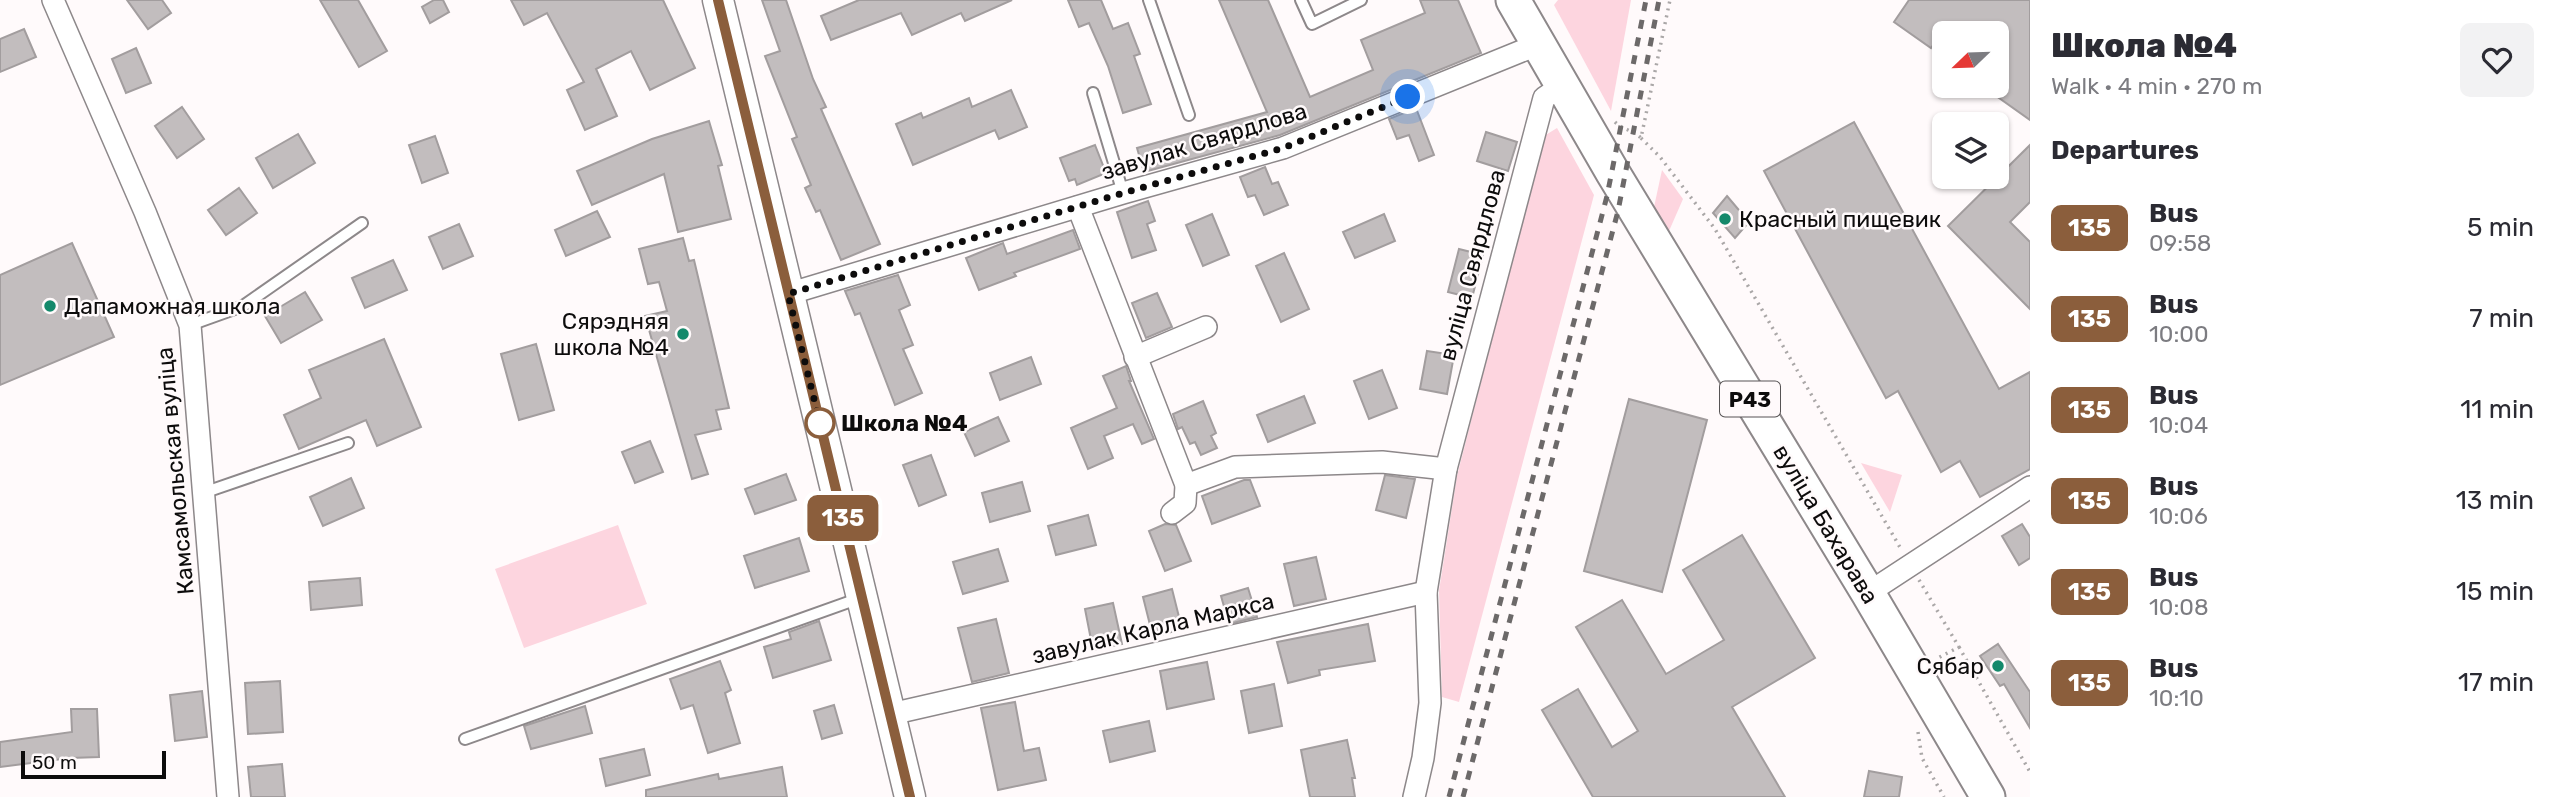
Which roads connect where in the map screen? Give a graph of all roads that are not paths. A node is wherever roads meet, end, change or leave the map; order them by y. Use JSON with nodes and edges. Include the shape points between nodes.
{"nodes":[{"id":1,"x":53,"y":0,"type":"edge"},
{"id":2,"x":718,"y":0,"type":"edge"},
{"id":3,"x":1149,"y":0,"type":"edge"},
{"id":4,"x":1301,"y":0,"type":"edge"},
{"id":5,"x":1361,"y":0,"type":"edge"},
{"id":6,"x":1513,"y":0,"type":"edge"},
{"id":7,"x":1539,"y":44,"type":"junction"},
{"id":8,"x":1563,"y":85,"type":"junction"},
{"id":9,"x":1093,"y":93,"type":"dead end"},
{"id":10,"x":1189,"y":115,"type":"dead end"},
{"id":11,"x":1123,"y":193,"type":"junction"},
{"id":12,"x":1079,"y":207,"type":"junction"},
{"id":13,"x":362,"y":223,"type":"dead end"},
{"id":14,"x":788,"y":294,"type":"junction"},
{"id":15,"x":190,"y":325,"type":"junction"},
{"id":16,"x":1206,"y":327,"type":"dead end"},
{"id":17,"x":1135,"y":357,"type":"junction"},
{"id":18,"x":348,"y":443,"type":"dead end"},
{"id":19,"x":1446,"y":469,"type":"junction"},
{"id":20,"x":1186,"y":485,"type":"junction"},
{"id":21,"x":2030,"y":487,"type":"edge"},
{"id":22,"x":204,"y":494,"type":"junction"},
{"id":23,"x":1172,"y":513,"type":"dead end"},
{"id":24,"x":1426,"y":592,"type":"junction"},
{"id":25,"x":1868,"y":593,"type":"junction"},
{"id":26,"x":863,"y":597,"type":"junction"},
{"id":27,"x":891,"y":714,"type":"junction"},
{"id":28,"x":465,"y":739,"type":"dead end"},
{"id":29,"x":228,"y":797,"type":"edge"},
{"id":30,"x":910,"y":797,"type":"edge"},
{"id":31,"x":1413,"y":797,"type":"edge"},
{"id":32,"x":1988,"y":797,"type":"edge"}],
"edges":[{"from":1,"to":15,"type":"street","name":"Камсамольская вуліца"},
{"from":2,"to":14,"type":"main road"},
{"from":3,"to":10,"type":"lane"},
{"from":4,"to":5,"type":"lane","via":[[1312,24]]},
{"from":6,"to":7,"type":"main road","name":"вуліца Бахарава","number":"Р43"},
{"from":7,"to":8,"type":"main road","name":"вуліца Бахарава","number":"Р43"},
{"from":7,"to":11,"type":"street","name":"завулак Свярдлова","via":[[1283,148]]},
{"from":8,"to":19,"type":"street","name":"вуліца Свярдлова","via":[[1544,98]]},
{"from":8,"to":25,"type":"main road","name":"вуліца Бахарава","number":"Р43"},
{"from":9,"to":11,"type":"lane"},
{"from":11,"to":12,"type":"street","name":"завулак Свярдлова"},
{"from":12,"to":14,"type":"street","name":"завулак Свярдлова"},
{"from":12,"to":17,"type":"street"},
{"from":13,"to":15,"type":"lane","via":[[243,306]]},
{"from":14,"to":26,"type":"main road"},
{"from":15,"to":22,"type":"street","name":"Камсамольская вуліца"},
{"from":16,"to":17,"type":"street"},
{"from":17,"to":20,"type":"street"},
{"from":18,"to":22,"type":"lane"},
{"from":19,"to":20,"type":"street","via":[[1382,462],[1235,467]]},
{"from":19,"to":24,"type":"street","name":"вуліца Свярдлова"},
{"from":20,"to":23,"type":"street","via":[[1185,503]]},
{"from":21,"to":25,"type":"street"},
{"from":22,"to":29,"type":"street","name":"Камсамольская вуліца"},
{"from":24,"to":27,"type":"street","name":"завулак Карла Маркса"},
{"from":24,"to":31,"type":"street","name":"вуліца Свярдлова","via":[[1430,702]]},
{"from":25,"to":32,"type":"main road","name":"вуліца Бахарава","number":"Р43"},
{"from":26,"to":27,"type":"main road"},
{"from":26,"to":28,"type":"lane"},
{"from":27,"to":30,"type":"main road"}]}
